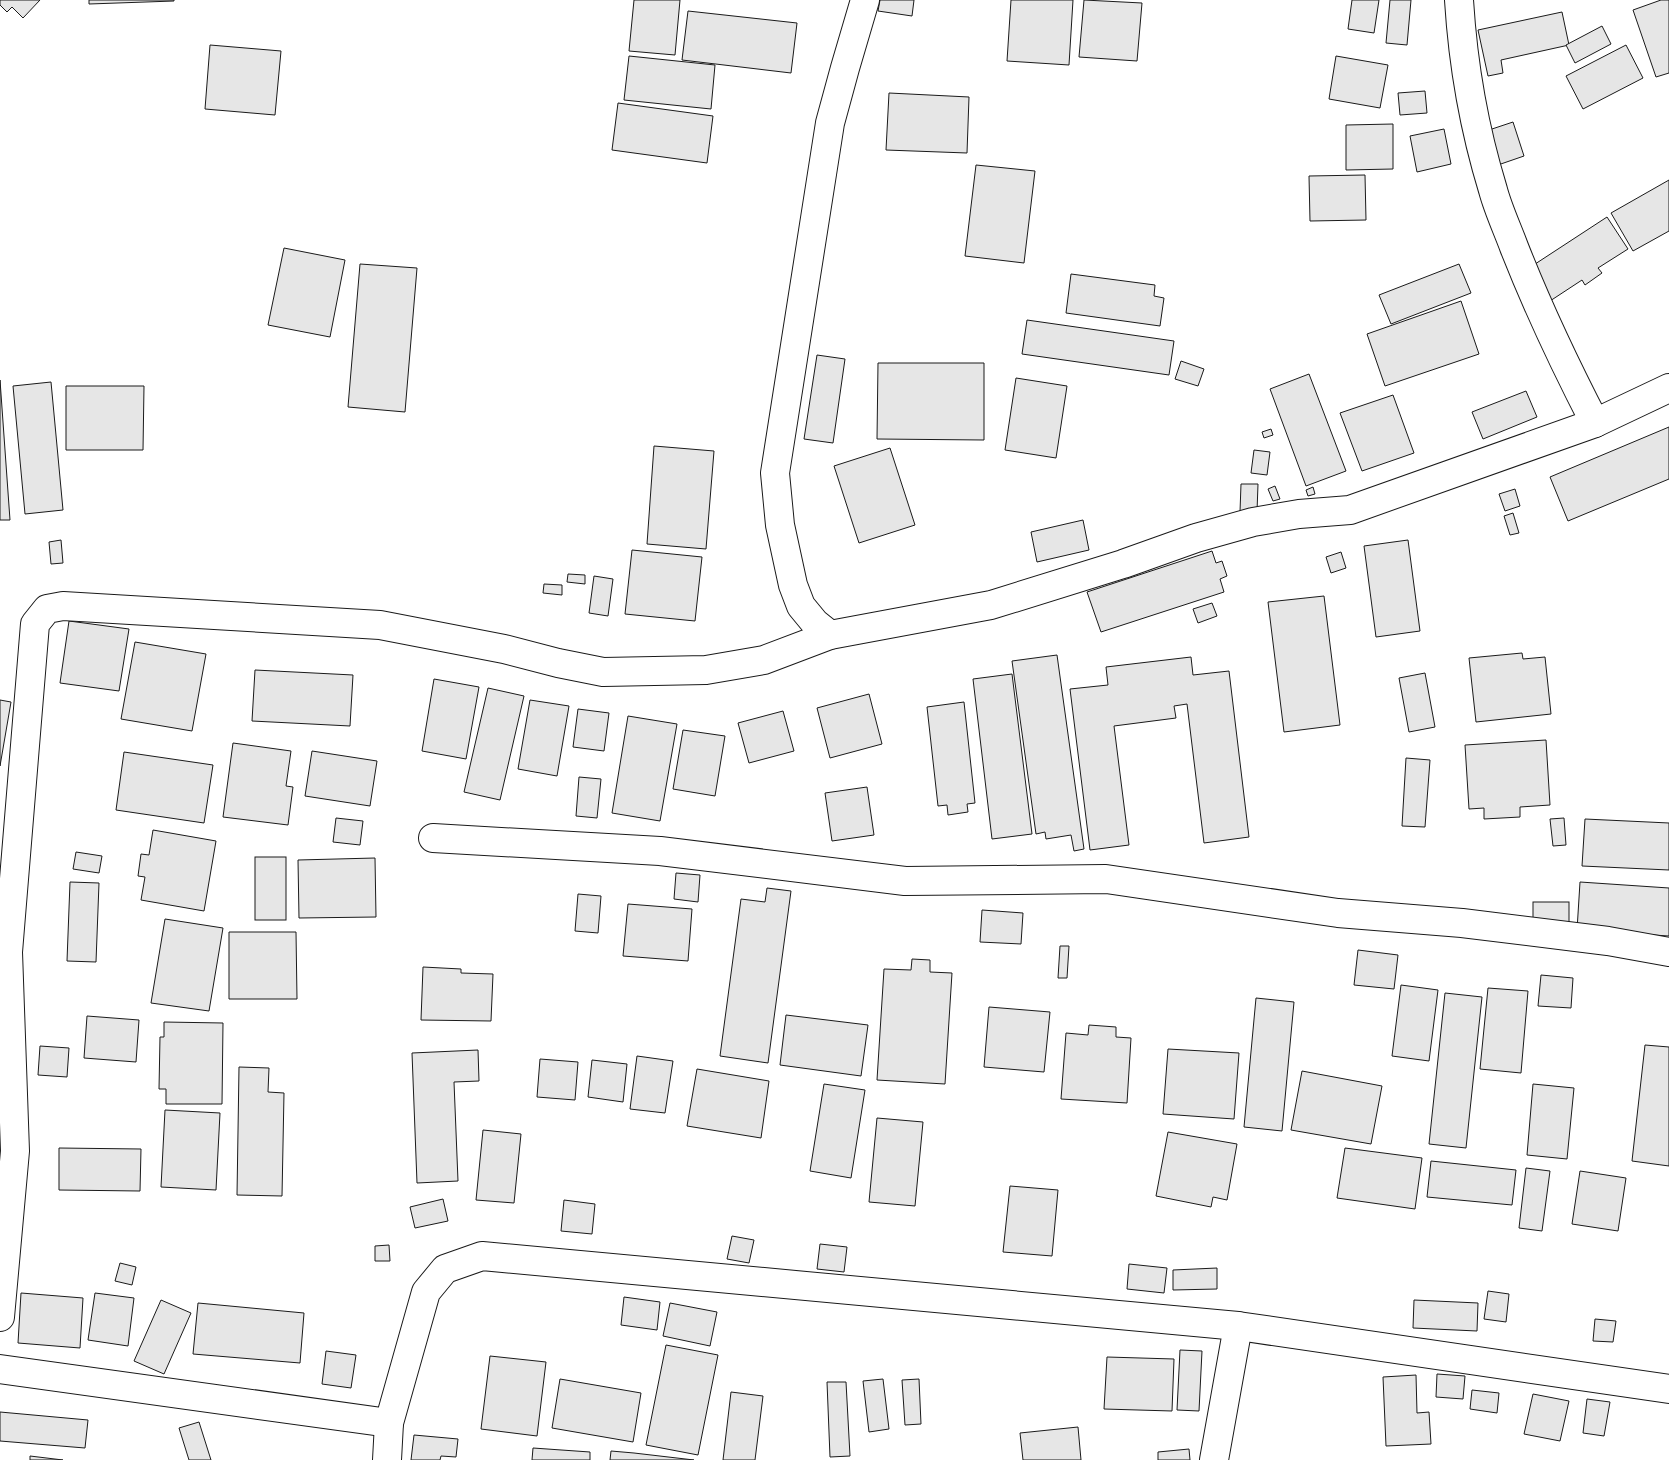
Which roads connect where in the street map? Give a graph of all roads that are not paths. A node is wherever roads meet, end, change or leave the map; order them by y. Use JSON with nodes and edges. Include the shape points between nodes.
{"nodes":[{"id":1,"x":865,"y":0,"type":"edge"},
{"id":2,"x":1459,"y":0,"type":"edge"},
{"id":3,"x":1669,"y":388,"type":"edge"},
{"id":4,"x":1595,"y":423,"type":"junction"},
{"id":5,"x":830,"y":635,"type":"junction"},
{"id":6,"x":433,"y":838,"type":"dead end"},
{"id":7,"x":4,"y":952,"type":"edge"},
{"id":8,"x":1669,"y":952,"type":"edge"},
{"id":9,"x":0,"y":1317,"type":"edge"},
{"id":10,"x":1238,"y":1326,"type":"junction"},
{"id":11,"x":0,"y":1369,"type":"edge"},
{"id":12,"x":1669,"y":1389,"type":"edge"},
{"id":13,"x":389,"y":1423,"type":"junction"},
{"id":14,"x":387,"y":1460,"type":"edge"},
{"id":15,"x":1214,"y":1460,"type":"edge"}],
"edges":[{"from":1,"to":5,"type":"street","via":[[830,123],[775,473],[780,525],[793,585],[801,606]]},
{"from":2,"to":4,"type":"street","via":[[1462,45],[1473,113],[1493,192],[1562,361]]},
{"from":3,"to":4,"type":"street"},
{"from":4,"to":5,"type":"street","via":[[1350,510],[1253,522],[991,605]]},
{"from":5,"to":7,"type":"street","via":[[764,660],[706,670],[603,672],[380,625],[63,606],[46,609],[35,624]]},
{"from":6,"to":8,"type":"street","via":[[660,851],[905,881],[1106,879],[1338,913],[1462,923]]},
{"from":7,"to":9,"type":"street","via":[[15,1151]]},
{"from":10,"to":12,"type":"street"},
{"from":10,"to":13,"type":"street","via":[[482,1256],[445,1269],[426,1292]]},
{"from":10,"to":15,"type":"street"},
{"from":11,"to":13,"type":"street"},
{"from":13,"to":14,"type":"street"}]}
